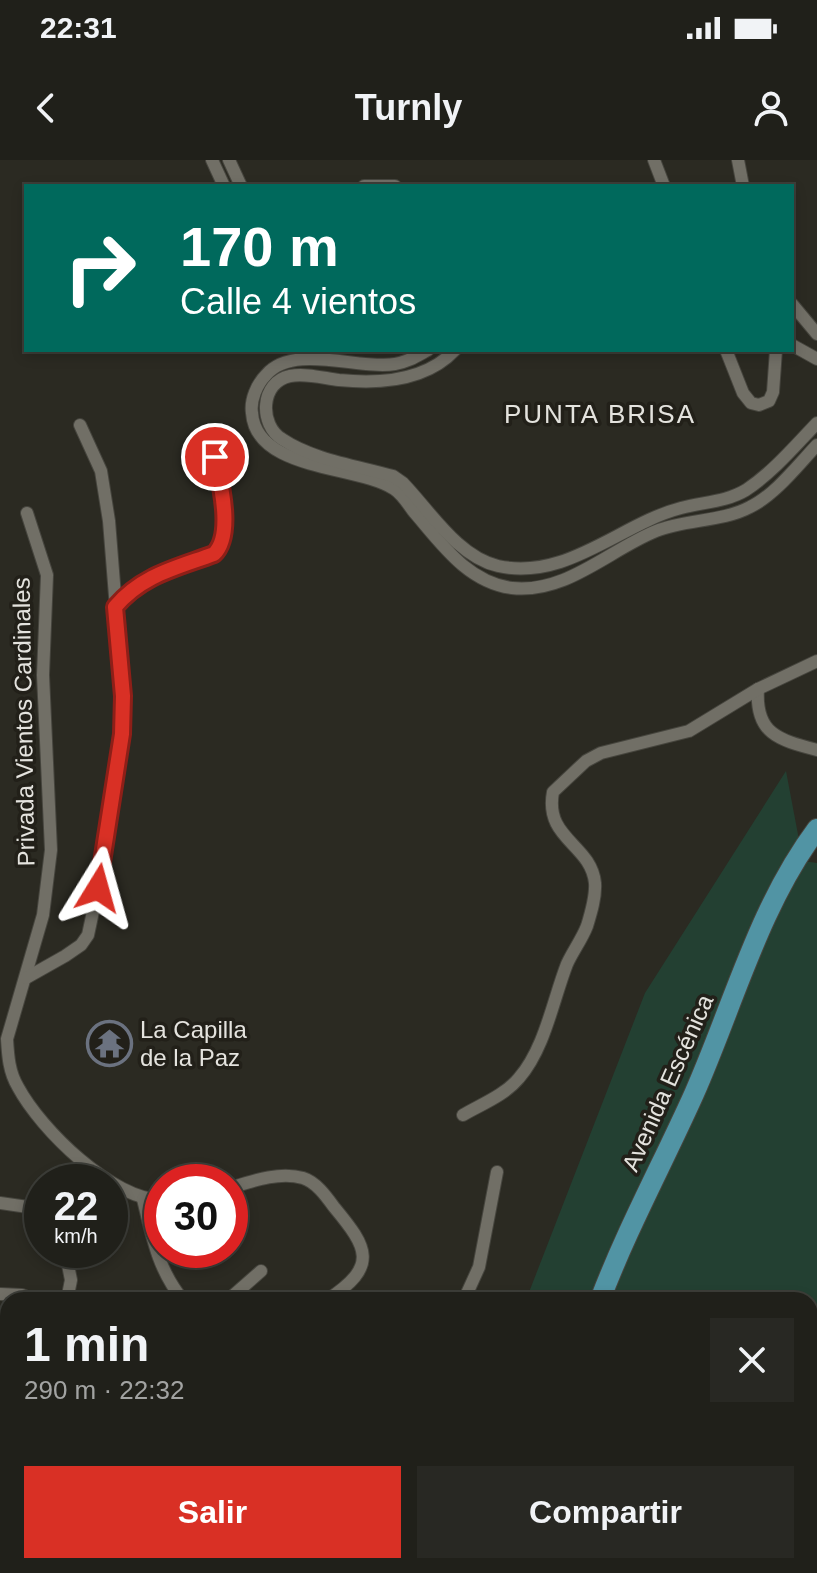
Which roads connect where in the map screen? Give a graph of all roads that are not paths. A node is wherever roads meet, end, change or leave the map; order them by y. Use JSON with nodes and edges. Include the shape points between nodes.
{"nodes":[{"id":1,"x":212,"y":160,"type":"edge"},
{"id":2,"x":229,"y":160,"type":"edge"},
{"id":3,"x":654,"y":160,"type":"edge"},
{"id":4,"x":738,"y":160,"type":"edge"},
{"id":5,"x":223,"y":184,"type":"edge"},
{"id":6,"x":240,"y":184,"type":"edge"},
{"id":7,"x":663,"y":184,"type":"edge"},
{"id":8,"x":743,"y":184,"type":"edge"},
{"id":9,"x":794,"y":306,"type":"edge"},
{"id":10,"x":817,"y":334,"type":"edge"},
{"id":11,"x":794,"y":346,"type":"edge"},
{"id":12,"x":425,"y":352,"type":"edge"},
{"id":13,"x":452,"y":352,"type":"edge"},
{"id":14,"x":727,"y":352,"type":"edge"},
{"id":15,"x":776,"y":352,"type":"edge"},
{"id":16,"x":817,"y":359,"type":"edge"},
{"id":17,"x":410,"y":361,"type":"junction"},
{"id":18,"x":415,"y":375,"type":"junction"},
{"id":19,"x":817,"y":423,"type":"edge"},
{"id":20,"x":80,"y":425,"type":"dead end"},
{"id":21,"x":205,"y":438,"type":"dead end"},
{"id":22,"x":817,"y":445,"type":"edge"},
{"id":23,"x":27,"y":513,"type":"dead end"},
{"id":24,"x":115,"y":607,"type":"junction"},
{"id":25,"x":817,"y":661,"type":"edge"},
{"id":26,"x":758,"y":689,"type":"junction"},
{"id":27,"x":817,"y":750,"type":"edge"},
{"id":28,"x":817,"y":829,"type":"edge"},
{"id":29,"x":817,"y":849,"type":"edge"},
{"id":30,"x":782,"y":888,"type":"junction"},
{"id":31,"x":26,"y":978,"type":"junction"},
{"id":32,"x":463,"y":1115,"type":"dead end"},
{"id":33,"x":497,"y":1172,"type":"dead end"},
{"id":34,"x":248,"y":1183,"type":"edge"},
{"id":35,"x":143,"y":1199,"type":"joint"},
{"id":36,"x":0,"y":1203,"type":"edge"},
{"id":37,"x":24,"y":1206,"type":"edge"},
{"id":38,"x":69,"y":1268,"type":"edge"},
{"id":39,"x":261,"y":1271,"type":"dead end"},
{"id":40,"x":69,"y":1292,"type":"edge"},
{"id":41,"x":176,"y":1292,"type":"edge"},
{"id":42,"x":237,"y":1292,"type":"edge"},
{"id":43,"x":337,"y":1292,"type":"edge"},
{"id":44,"x":468,"y":1292,"type":"edge"},
{"id":45,"x":604,"y":1292,"type":"edge"}],
"edges":[{"from":1,"to":5,"type":"street"},
{"from":2,"to":6,"type":"street"},
{"from":3,"to":7,"type":"street"},
{"from":4,"to":8,"type":"street"},
{"from":9,"to":10,"type":"street"},
{"from":11,"to":16,"type":"street"},
{"from":12,"to":17,"type":"street"},
{"from":13,"to":18,"type":"street"},
{"from":14,"to":15,"type":"street","via":[[743,393],[759,405],[773,392]]},
{"from":17,"to":18,"type":"street"},
{"from":17,"to":22,"type":"street","via":[[386,365],[310,360],[273,367],[255,393],[255,429],[269,445],[293,457],[394,489],[458,562],[476,576],[512,588],[548,586],[657,530],[751,507]]},
{"from":18,"to":19,"type":"street","via":[[380,380],[289,376],[271,390],[266,420],[271,430],[301,449],[393,476],[483,561],[516,568],[558,563],[646,521],[743,491],[770,472]]},
{"from":20,"to":24,"type":"street","via":[[103,482]]},
{"from":21,"to":24,"type":"street","via":[[221,485],[225,521],[220,548],[155,574]]},
{"from":23,"to":31,"type":"street","name":"Privada Vientos Cardinales","via":[[47,575],[43,675],[51,850],[43,915]]},
{"from":24,"to":31,"type":"street","via":[[122,734],[93,916],[81,945]]},
{"from":25,"to":26,"type":"street"},
{"from":26,"to":27,"type":"street","via":[[763,725],[780,738]]},
{"from":26,"to":32,"type":"street","via":[[689,731],[601,753],[553,792],[552,817],[592,872],[591,912],[526,1067],[502,1093]]},
{"from":28,"to":30,"type":"main road","name":"Avenida Escénica","via":[[795,858]]},
{"from":29,"to":30,"type":"main road","name":"Avenida Escénica"},
{"from":30,"to":45,"type":"main road","name":"Avenida Escénica"},
{"from":31,"to":35,"type":"street","name":"Privada Vientos Cardinales","via":[[7,1039],[18,1089],[91,1167]]},
{"from":33,"to":44,"type":"street","via":[[479,1267]]},
{"from":34,"to":43,"type":"street","via":[[294,1176],[313,1183],[326,1196],[362,1243],[364,1259]]},
{"from":35,"to":41,"type":"street","via":[[157,1257]]},
{"from":36,"to":37,"type":"street"},
{"from":38,"to":40,"type":"street"},
{"from":39,"to":42,"type":"street"}]}
